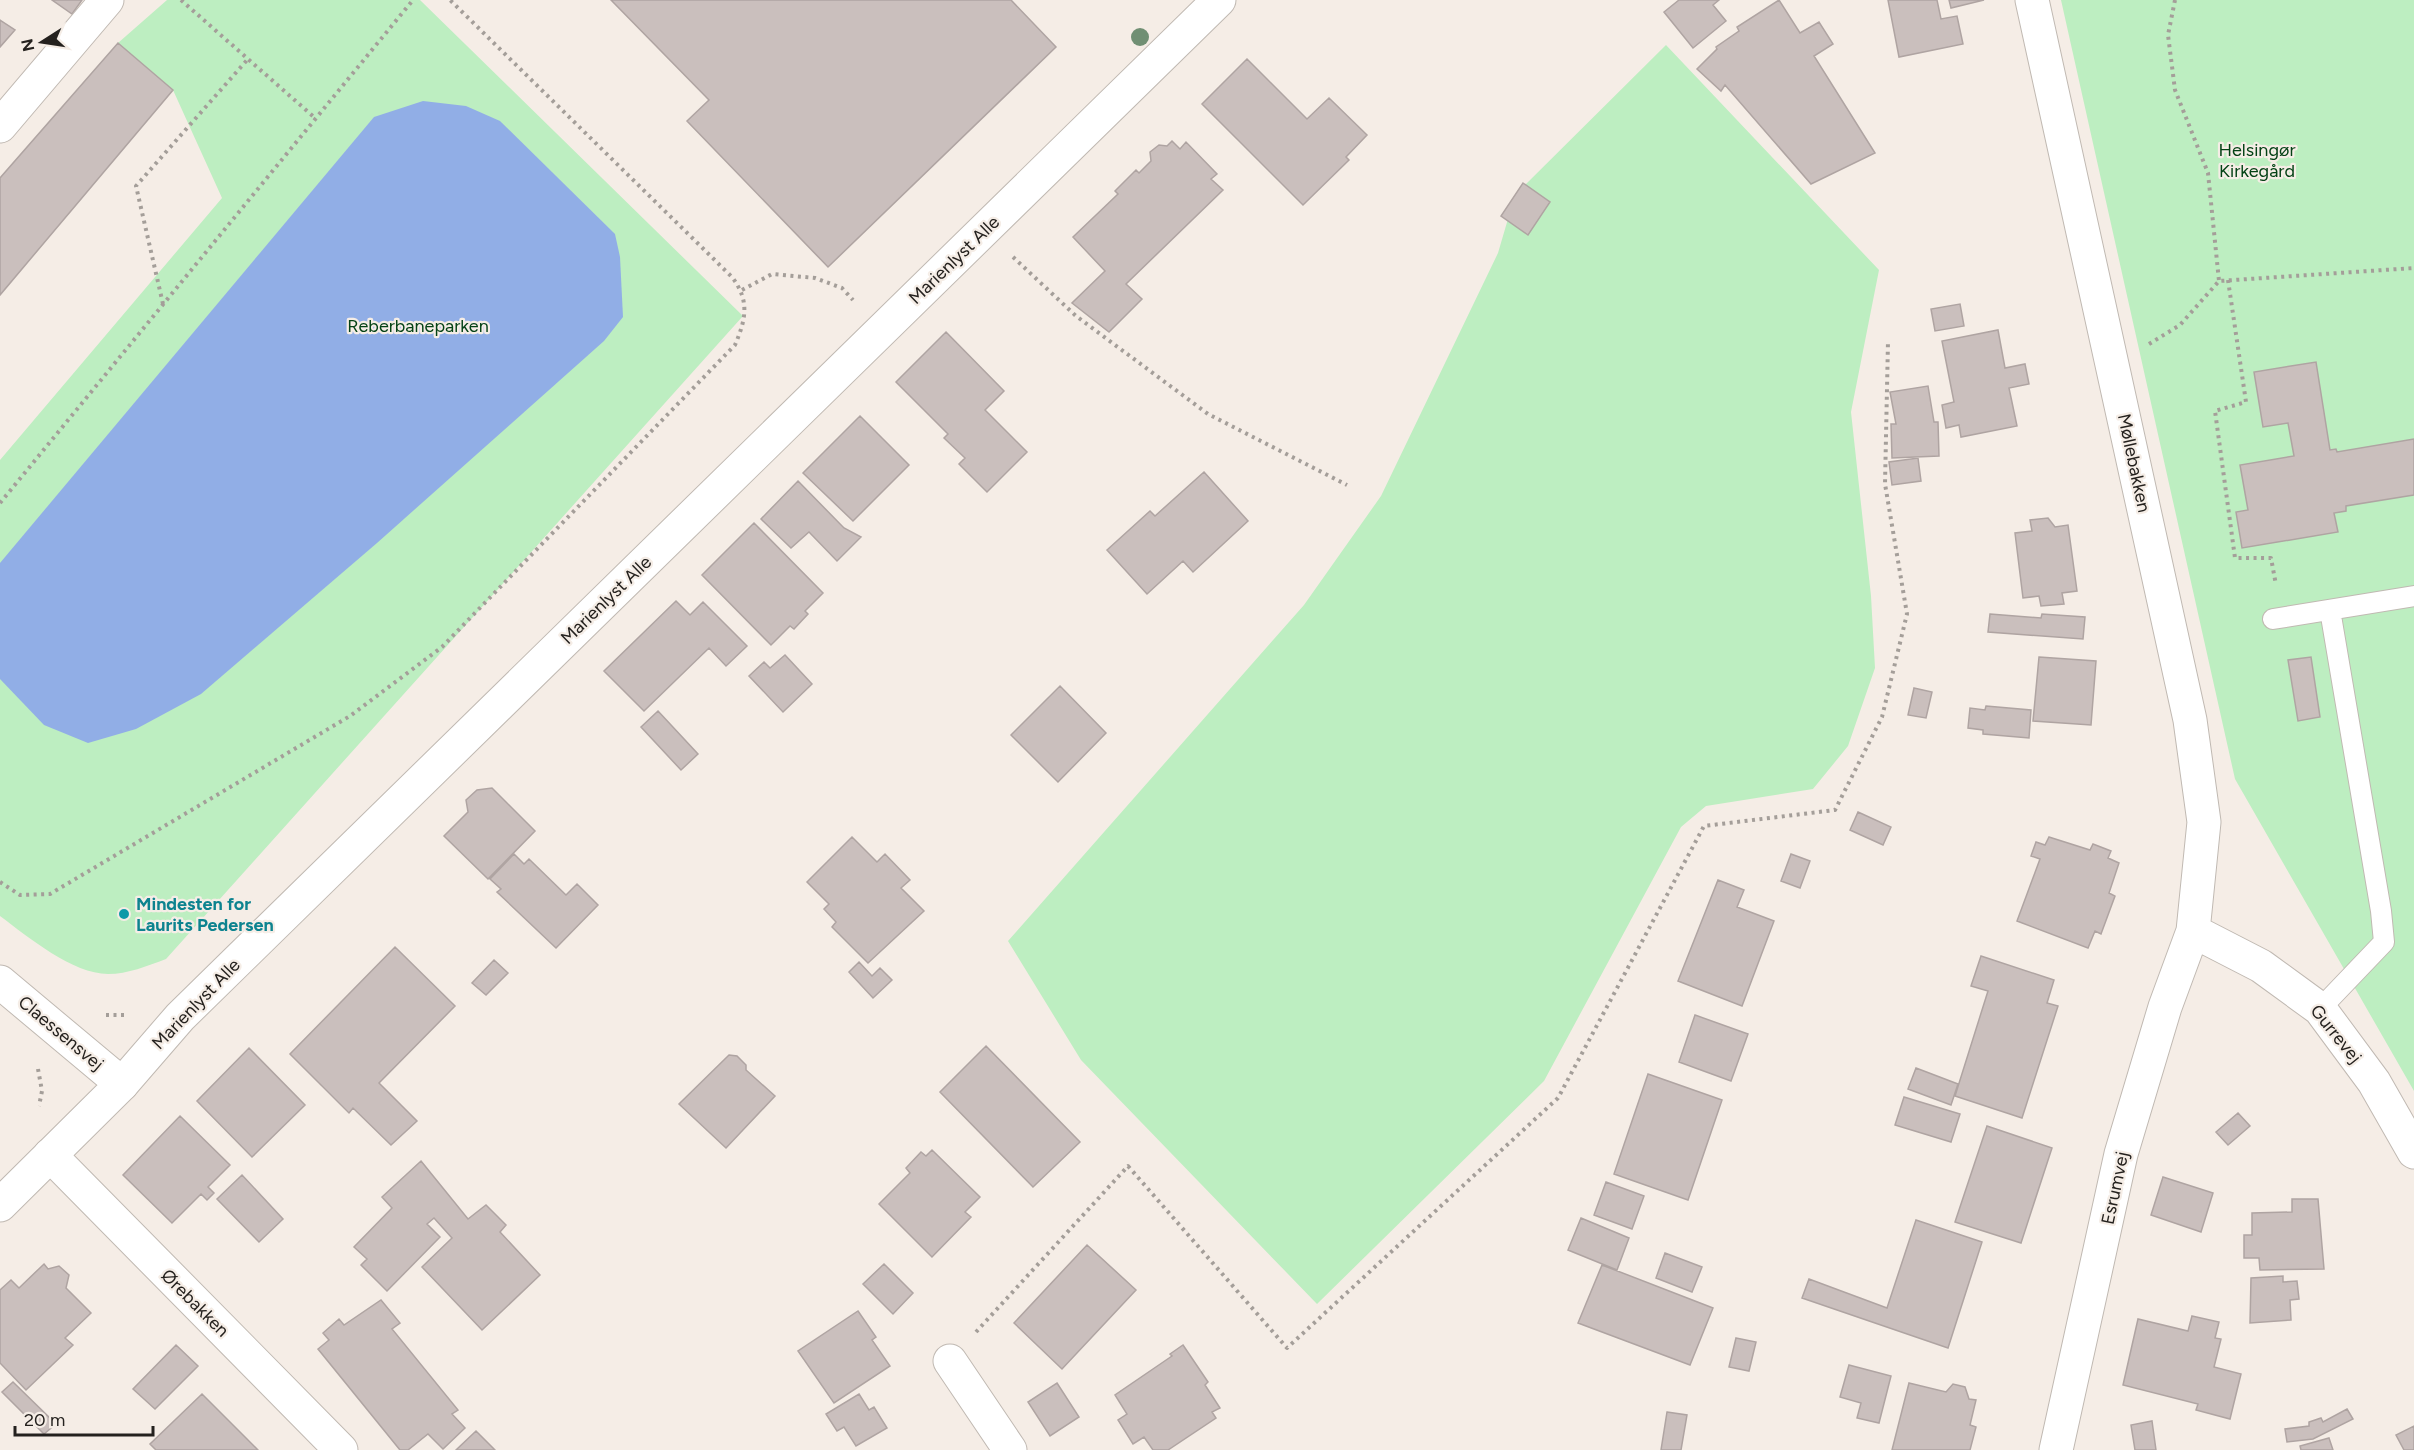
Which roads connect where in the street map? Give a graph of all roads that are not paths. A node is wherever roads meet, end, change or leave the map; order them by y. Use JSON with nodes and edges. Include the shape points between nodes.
{"nodes":[{"id":1,"x":107,"y":0,"type":"edge"},
{"id":2,"x":1219,"y":0,"type":"edge"},
{"id":3,"x":2032,"y":0,"type":"edge"},
{"id":4,"x":0,"y":126,"type":"edge"},
{"id":5,"x":2414,"y":596,"type":"edge"},
{"id":6,"x":2330,"y":610,"type":"junction"},
{"id":7,"x":2278,"y":619,"type":"road end"},
{"id":8,"x":2193,"y":931,"type":"junction"},
{"id":9,"x":0,"y":982,"type":"edge"},
{"id":10,"x":2320,"y":1009,"type":"junction"},
{"id":11,"x":122,"y":1084,"type":"junction"},
{"id":12,"x":2414,"y":1152,"type":"edge"},
{"id":13,"x":50,"y":1155,"type":"junction"},
{"id":14,"x":0,"y":1205,"type":"edge"},
{"id":15,"x":950,"y":1361,"type":"road end"},
{"id":16,"x":341,"y":1450,"type":"edge"},
{"id":17,"x":1010,"y":1450,"type":"edge"},
{"id":18,"x":2056,"y":1450,"type":"edge"}],
"edges":[{"from":1,"to":4,"type":"street"},
{"from":2,"to":11,"type":"street","name":"Marienlyst Alle","via":[[180,1017]]},
{"from":3,"to":8,"type":"street","name":"Møllebakken","via":[[2190,720],[2204,822]]},
{"from":5,"to":6,"type":"lane"},
{"from":6,"to":7,"type":"lane"},
{"from":6,"to":10,"type":"lane","via":[[2384,942]]},
{"from":8,"to":10,"type":"street","name":"Gurrevej","via":[[2261,966]]},
{"from":8,"to":18,"type":"street","name":"Esrumvej","via":[[2165,1007],[2121,1154]]},
{"from":9,"to":11,"type":"street","name":"Claessensvej"},
{"from":10,"to":12,"type":"street","name":"Gurrevej","via":[[2374,1082]]},
{"from":11,"to":13,"type":"street","name":"Marienlyst Alle"},
{"from":13,"to":14,"type":"street","name":"Marienlyst Alle"},
{"from":13,"to":16,"type":"street","name":"Ørebakken"},
{"from":15,"to":17,"type":"street"}]}
